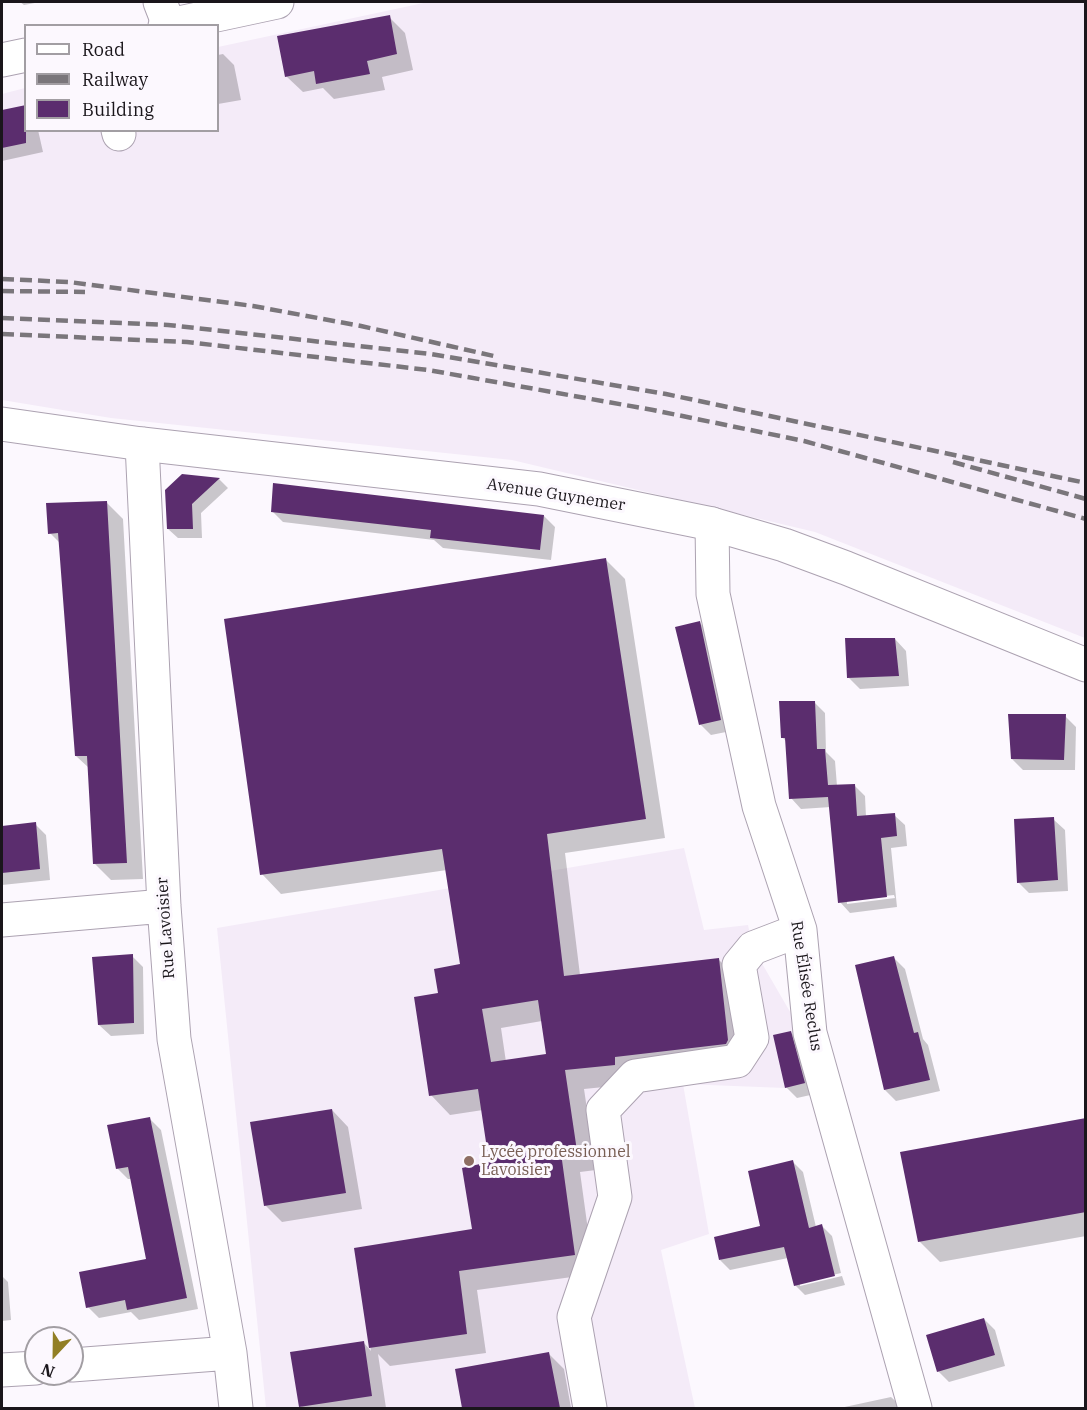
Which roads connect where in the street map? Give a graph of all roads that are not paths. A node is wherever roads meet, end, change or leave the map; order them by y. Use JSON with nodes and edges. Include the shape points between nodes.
{"nodes":[{"id":1,"x":278,"y":2,"type":"edge"},
{"id":2,"x":164,"y":17,"type":"edge"},
{"id":3,"x":24,"y":55,"type":"edge"},
{"id":4,"x":2,"y":60,"type":"edge"},
{"id":5,"x":2,"y":424,"type":"edge"},
{"id":6,"x":142,"y":444,"type":"junction"},
{"id":7,"x":712,"y":524,"type":"junction"},
{"id":8,"x":1086,"y":665,"type":"edge"},
{"id":9,"x":164,"y":906,"type":"junction"},
{"id":10,"x":2,"y":920,"type":"edge"},
{"id":11,"x":800,"y":930,"type":"junction"},
{"id":12,"x":230,"y":1353,"type":"junction"},
{"id":13,"x":84,"y":1364,"type":"edge"},
{"id":14,"x":24,"y":1369,"type":"edge"},
{"id":15,"x":2,"y":1371,"type":"edge"},
{"id":16,"x":236,"y":1408,"type":"edge"},
{"id":17,"x":590,"y":1408,"type":"edge"},
{"id":18,"x":915,"y":1408,"type":"edge"}],
"edges":[{"from":1,"to":2,"type":"street"},
{"from":3,"to":4,"type":"street"},
{"from":5,"to":6,"type":"street","name":"Avenue Guynemer"},
{"from":6,"to":7,"type":"street","name":"Avenue Guynemer","via":[[539,489]]},
{"from":6,"to":9,"type":"street","name":"Rue Lavoisier"},
{"from":7,"to":8,"type":"street","name":"Avenue Guynemer","via":[[805,553]]},
{"from":7,"to":11,"type":"street","name":"Rue Élisée Reclus","via":[[715,605],[759,806]]},
{"from":9,"to":10,"type":"street"},
{"from":9,"to":12,"type":"street","name":"Rue Lavoisier","via":[[174,1039]]},
{"from":11,"to":17,"type":"street","via":[[753,948],[739,965],[752,1038],[737,1060],[636,1076],[603,1110],[615,1197],[574,1317]]},
{"from":11,"to":18,"type":"street","name":"Rue Élisée Reclus","via":[[810,1033]]},
{"from":12,"to":13,"type":"street"},
{"from":12,"to":16,"type":"street","name":"Rue Lavoisier"},
{"from":14,"to":15,"type":"street"}]}
